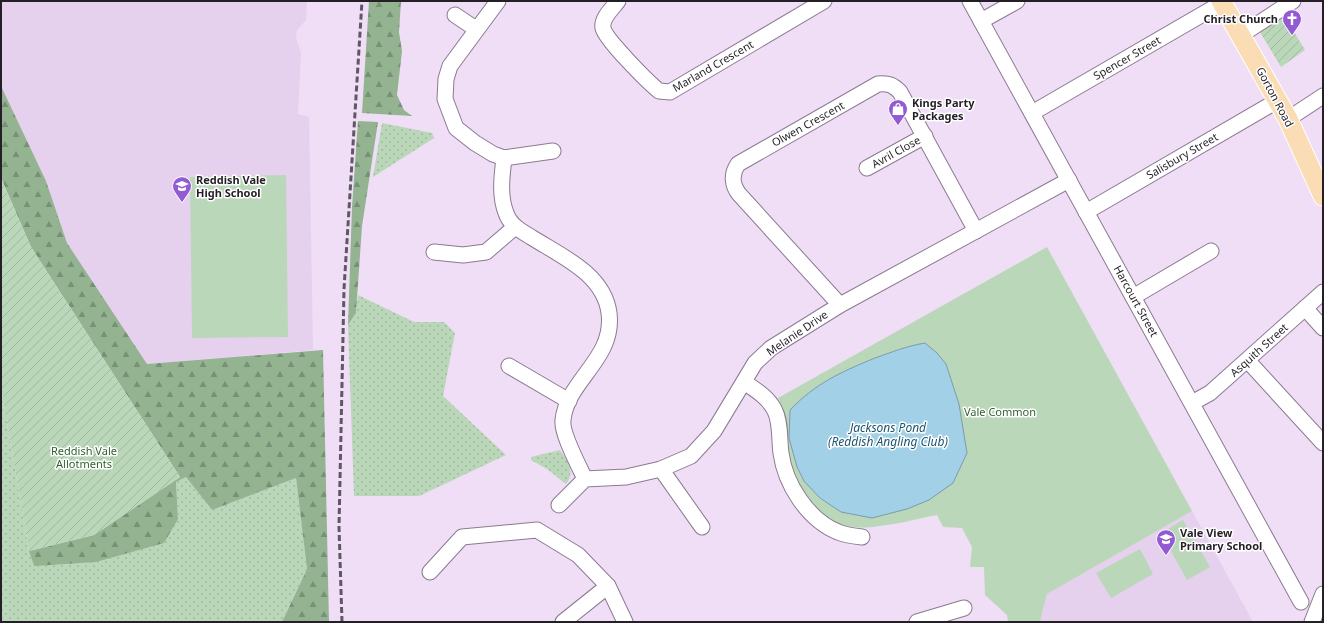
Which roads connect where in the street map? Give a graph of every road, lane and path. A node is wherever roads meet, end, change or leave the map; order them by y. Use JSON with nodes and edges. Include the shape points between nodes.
{"nodes":[{"id":1,"x":498,"y":1,"type":"edge"},
{"id":2,"x":618,"y":1,"type":"edge"},
{"id":3,"x":824,"y":1,"type":"edge"},
{"id":4,"x":970,"y":1,"type":"edge"},
{"id":5,"x":1017,"y":1,"type":"edge"},
{"id":6,"x":1293,"y":1,"type":"edge"},
{"id":7,"x":1222,"y":2,"type":"edge"},
{"id":8,"x":453,"y":15,"type":"dead end"},
{"id":9,"x":981,"y":21,"type":"junction"},
{"id":10,"x":476,"y":29,"type":"junction"},
{"id":11,"x":1241,"y":34,"type":"junction"},
{"id":12,"x":1323,"y":96,"type":"edge"},
{"id":13,"x":1278,"y":101,"type":"junction"},
{"id":14,"x":1032,"y":113,"type":"junction"},
{"id":15,"x":1288,"y":119,"type":"junction"},
{"id":16,"x":925,"y":136,"type":"junction"},
{"id":17,"x":553,"y":151,"type":"dead end"},
{"id":18,"x":504,"y":158,"type":"junction"},
{"id":19,"x":867,"y":168,"type":"dead end"},
{"id":20,"x":1069,"y":180,"type":"junction"},
{"id":21,"x":1323,"y":196,"type":"edge"},
{"id":22,"x":1086,"y":212,"type":"junction"},
{"id":23,"x":515,"y":227,"type":"junction"},
{"id":24,"x":976,"y":231,"type":"junction"},
{"id":25,"x":1211,"y":251,"type":"dead end"},
{"id":26,"x":434,"y":252,"type":"dead end"},
{"id":27,"x":1323,"y":292,"type":"edge"},
{"id":28,"x":1133,"y":297,"type":"junction"},
{"id":29,"x":840,"y":304,"type":"junction"},
{"id":30,"x":1306,"y":308,"type":"junction"},
{"id":31,"x":1323,"y":328,"type":"edge"},
{"id":32,"x":1248,"y":361,"type":"junction"},
{"id":33,"x":509,"y":366,"type":"dead end"},
{"id":34,"x":744,"y":382,"type":"junction"},
{"id":35,"x":569,"y":401,"type":"junction"},
{"id":36,"x":1192,"y":403,"type":"junction"},
{"id":37,"x":1323,"y":443,"type":"edge"},
{"id":38,"x":661,"y":469,"type":"junction"},
{"id":39,"x":585,"y":479,"type":"junction"},
{"id":40,"x":559,"y":505,"type":"dead end"},
{"id":41,"x":702,"y":527,"type":"dead end"},
{"id":42,"x":862,"y":537,"type":"dead end"},
{"id":43,"x":430,"y":572,"type":"dead end"},
{"id":44,"x":608,"y":586,"type":"junction"},
{"id":45,"x":1323,"y":594,"type":"edge"},
{"id":46,"x":1301,"y":602,"type":"dead end"},
{"id":47,"x":964,"y":608,"type":"dead end"},
{"id":48,"x":563,"y":622,"type":"edge"},
{"id":49,"x":625,"y":622,"type":"edge"},
{"id":50,"x":917,"y":622,"type":"edge"},
{"id":51,"x":1312,"y":622,"type":"edge"}],
"edges":[{"from":1,"to":10,"type":"street"},
{"from":2,"to":3,"type":"street","name":"Marland Crescent","via":[[604,19],[603,28],[651,84],[659,91],[670,92]]},
{"from":4,"to":9,"type":"street","name":"Harcourt Street"},
{"from":5,"to":9,"type":"street"},
{"from":6,"to":11,"type":"street"},
{"from":7,"to":11,"type":"main road","name":"Gorton Road"},
{"from":7,"to":14,"type":"street","name":"Spencer Street"},
{"from":8,"to":10,"type":"street"},
{"from":9,"to":14,"type":"street","name":"Harcourt Street"},
{"from":10,"to":18,"type":"street","via":[[450,66],[445,99],[456,128],[475,143]]},
{"from":11,"to":13,"type":"main road","name":"Gorton Road"},
{"from":12,"to":15,"type":"street"},
{"from":13,"to":15,"type":"main road","name":"Gorton Road"},
{"from":13,"to":22,"type":"street","name":"Salisbury Street"},
{"from":14,"to":20,"type":"street","name":"Harcourt Street"},
{"from":15,"to":21,"type":"main road","name":"Gorton Road"},
{"from":16,"to":19,"type":"street","name":"Avril Close"},
{"from":16,"to":24,"type":"street","name":"Olwen Crescent"},
{"from":16,"to":29,"type":"street","name":"Olwen Crescent","via":[[895,86],[888,83],[878,84],[738,164],[733,184],[739,194]]},
{"from":17,"to":18,"type":"street"},
{"from":18,"to":23,"type":"street","via":[[501,182],[503,201],[506,214]]},
{"from":20,"to":22,"type":"street","name":"Harcourt Street"},
{"from":20,"to":24,"type":"street","name":"Melanie Drive"},
{"from":22,"to":28,"type":"street","name":"Harcourt Street"},
{"from":23,"to":26,"type":"street","via":[[486,252],[463,255]]},
{"from":23,"to":35,"type":"street","via":[[576,263],[598,287],[606,301],[609,334],[603,349]]},
{"from":24,"to":29,"type":"street","name":"Melanie Drive"},
{"from":25,"to":28,"type":"street"},
{"from":27,"to":30,"type":"street","name":"Asquith Street"},
{"from":28,"to":36,"type":"street","name":"Harcourt Street"},
{"from":29,"to":34,"type":"street","name":"Melanie Drive","via":[[771,348],[755,363]]},
{"from":30,"to":31,"type":"street"},
{"from":30,"to":32,"type":"street","name":"Asquith Street"},
{"from":32,"to":36,"type":"street","name":"Asquith Street","via":[[1210,393]]},
{"from":32,"to":37,"type":"street"},
{"from":33,"to":35,"type":"street"},
{"from":34,"to":38,"type":"street","name":"Melanie Drive","via":[[714,431],[691,456]]},
{"from":34,"to":42,"type":"street","via":[[759,392],[776,412],[781,454],[798,498],[829,528]]},
{"from":35,"to":39,"type":"street","via":[[562,420],[569,444]]},
{"from":36,"to":46,"type":"street","name":"Harcourt Street"},
{"from":38,"to":39,"type":"street","name":"Melanie Drive","via":[[626,477]]},
{"from":38,"to":41,"type":"street"},
{"from":39,"to":40,"type":"street"},
{"from":43,"to":44,"type":"street","via":[[462,537],[537,530],[578,555]]},
{"from":44,"to":48,"type":"street"},
{"from":44,"to":49,"type":"street"},
{"from":45,"to":51,"type":"street"},
{"from":47,"to":50,"type":"street"}]}
